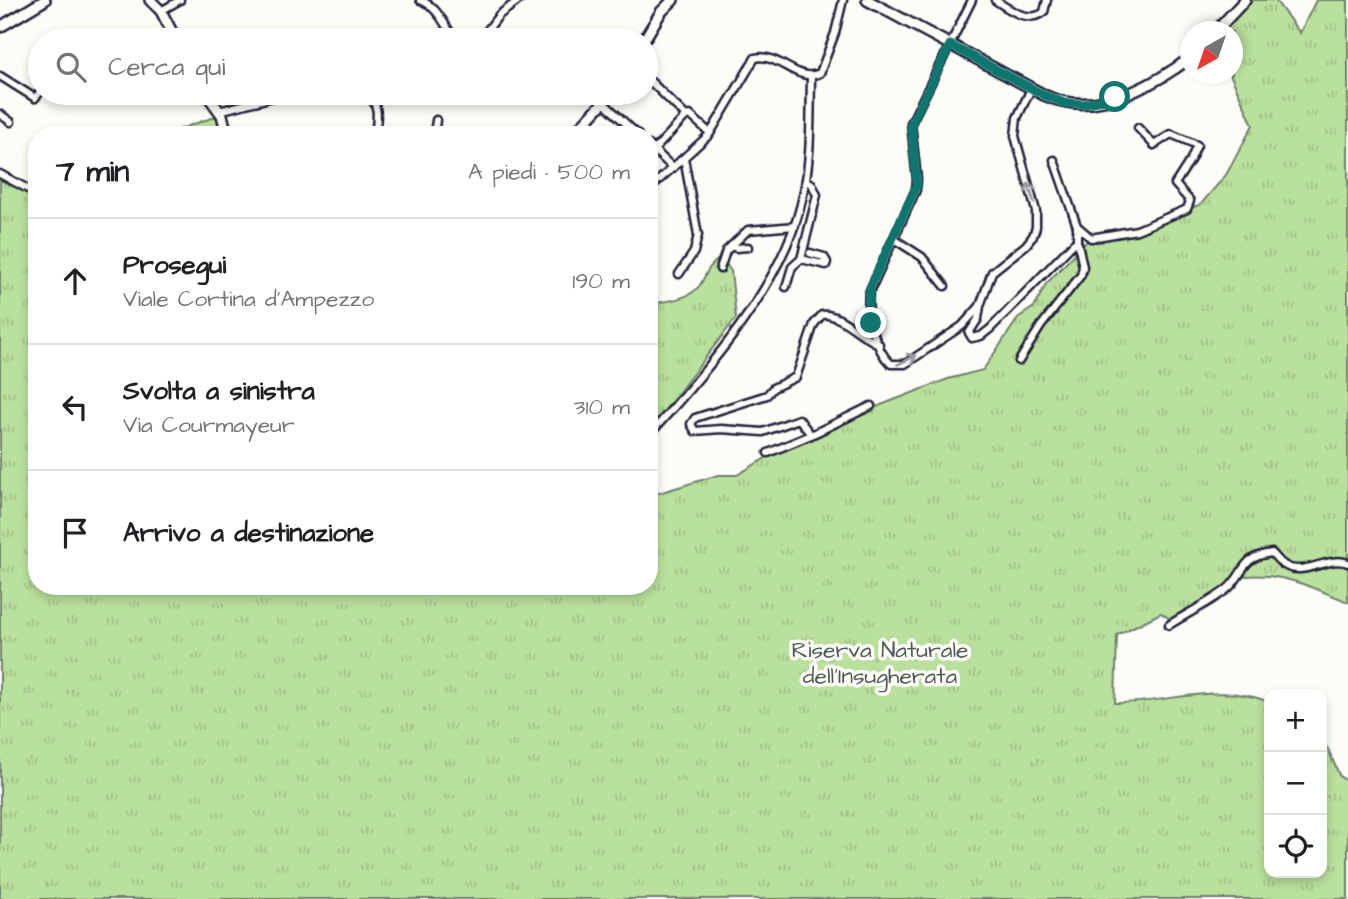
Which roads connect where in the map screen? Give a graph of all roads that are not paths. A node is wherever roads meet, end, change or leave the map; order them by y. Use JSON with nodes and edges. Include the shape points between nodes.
{"nodes":[{"id":1,"x":45,"y":0,"type":"edge"},
{"id":2,"x":150,"y":0,"type":"edge"},
{"id":3,"x":180,"y":0,"type":"edge"},
{"id":4,"x":420,"y":0,"type":"edge"},
{"id":5,"x":519,"y":0,"type":"edge"},
{"id":6,"x":673,"y":0,"type":"edge"},
{"id":7,"x":843,"y":0,"type":"edge"},
{"id":8,"x":867,"y":0,"type":"edge"},
{"id":9,"x":972,"y":0,"type":"edge"},
{"id":10,"x":995,"y":0,"type":"edge"},
{"id":11,"x":1047,"y":0,"type":"edge"},
{"id":12,"x":1245,"y":0,"type":"edge"},
{"id":13,"x":161,"y":11,"type":"junction"},
{"id":14,"x":1225,"y":21,"type":"edge"},
{"id":15,"x":0,"y":27,"type":"edge"},
{"id":16,"x":170,"y":28,"type":"edge"},
{"id":17,"x":448,"y":28,"type":"edge"},
{"id":18,"x":489,"y":28,"type":"edge"},
{"id":19,"x":651,"y":28,"type":"edge"},
{"id":20,"x":950,"y":45,"type":"junction"},
{"id":21,"x":1180,"y":65,"type":"edge"},
{"id":22,"x":0,"y":76,"type":"edge"},
{"id":23,"x":811,"y":76,"type":"junction"},
{"id":24,"x":658,"y":89,"type":"edge"},
{"id":25,"x":1031,"y":89,"type":"junction"},
{"id":26,"x":28,"y":94,"type":"edge"},
{"id":27,"x":214,"y":105,"type":"edge"},
{"id":28,"x":242,"y":105,"type":"edge"},
{"id":29,"x":376,"y":105,"type":"edge"},
{"id":30,"x":602,"y":105,"type":"edge"},
{"id":31,"x":606,"y":105,"type":"edge"},
{"id":32,"x":219,"y":111,"type":"junction"},
{"id":33,"x":0,"y":114,"type":"edge"},
{"id":34,"x":686,"y":116,"type":"junction"},
{"id":35,"x":436,"y":120,"type":"dead end"},
{"id":36,"x":11,"y":122,"type":"dead end"},
{"id":37,"x":224,"y":126,"type":"edge"},
{"id":38,"x":376,"y":126,"type":"edge"},
{"id":39,"x":435,"y":126,"type":"edge"},
{"id":40,"x":582,"y":126,"type":"edge"},
{"id":41,"x":628,"y":126,"type":"edge"},
{"id":42,"x":1138,"y":128,"type":"dead end"},
{"id":43,"x":710,"y":134,"type":"junction"},
{"id":44,"x":658,"y":142,"type":"edge"},
{"id":45,"x":658,"y":153,"type":"edge"},
{"id":46,"x":684,"y":158,"type":"junction"},
{"id":47,"x":1054,"y":160,"type":"dead end"},
{"id":48,"x":673,"y":168,"type":"junction"},
{"id":49,"x":0,"y":174,"type":"edge"},
{"id":50,"x":806,"y":180,"type":"junction"},
{"id":51,"x":658,"y":181,"type":"edge"},
{"id":52,"x":28,"y":189,"type":"edge"},
{"id":53,"x":795,"y":226,"type":"junction"},
{"id":54,"x":1077,"y":226,"type":"junction"},
{"id":55,"x":894,"y":239,"type":"junction"},
{"id":56,"x":1077,"y":243,"type":"junction"},
{"id":57,"x":731,"y":246,"type":"junction"},
{"id":58,"x":748,"y":247,"type":"dead end"},
{"id":59,"x":810,"y":253,"type":"dead end"},
{"id":60,"x":801,"y":259,"type":"junction"},
{"id":61,"x":720,"y":269,"type":"dead end"},
{"id":62,"x":679,"y":274,"type":"dead end"},
{"id":63,"x":945,"y":286,"type":"dead end"},
{"id":64,"x":786,"y":287,"type":"dead end"},
{"id":65,"x":980,"y":306,"type":"junction"},
{"id":66,"x":879,"y":344,"type":"junction"},
{"id":67,"x":1019,"y":360,"type":"dead end"},
{"id":68,"x":871,"y":406,"type":"dead end"},
{"id":69,"x":658,"y":425,"type":"edge"},
{"id":70,"x":811,"y":435,"type":"junction"},
{"id":71,"x":768,"y":453,"type":"dead end"},
{"id":72,"x":1348,"y":563,"type":"edge"},
{"id":73,"x":1169,"y":625,"type":"dead end"}],
"edges":[{"from":1,"to":15,"type":"street"},
{"from":2,"to":13,"type":"street"},
{"from":3,"to":13,"type":"street"},
{"from":4,"to":17,"type":"street","via":[[429,4]]},
{"from":5,"to":18,"type":"street"},
{"from":6,"to":19,"type":"street"},
{"from":7,"to":23,"type":"street","via":[[824,66]]},
{"from":8,"to":20,"type":"street"},
{"from":9,"to":20,"type":"street"},
{"from":10,"to":11,"type":"street","via":[[1033,17],[1044,12]]},
{"from":12,"to":14,"type":"street"},
{"from":13,"to":16,"type":"street"},
{"from":20,"to":25,"type":"street"},
{"from":20,"to":55,"type":"street","via":[[911,124],[917,185]]},
{"from":21,"to":25,"type":"street","via":[[1146,87],[1095,103],[1064,103]]},
{"from":22,"to":26,"type":"street"},
{"from":23,"to":43,"type":"street","via":[[769,58],[755,58]]},
{"from":23,"to":50,"type":"street"},
{"from":24,"to":34,"type":"street"},
{"from":65,"to":25,"type":"street","one_way":true,"via":[[992,272],[1026,245],[1036,227],[1035,205],[1015,136],[1017,118]]},
{"from":27,"to":32,"type":"street"},
{"from":28,"to":32,"type":"street"},
{"from":29,"to":38,"type":"street"},
{"from":30,"to":40,"type":"street"},
{"from":31,"to":41,"type":"street"},
{"from":32,"to":37,"type":"street"},
{"from":33,"to":36,"type":"street"},
{"from":34,"to":43,"type":"street"},
{"from":34,"to":44,"type":"street"},
{"from":35,"to":39,"type":"street"},
{"from":42,"to":54,"type":"street","via":[[1154,145],[1171,134],[1197,145],[1175,184],[1190,201],[1187,209],[1137,230],[1091,238]]},
{"from":43,"to":46,"type":"street"},
{"from":45,"to":48,"type":"street"},
{"from":46,"to":48,"type":"street"},
{"from":46,"to":62,"type":"street","via":[[698,236],[694,252]]},
{"from":47,"to":54,"type":"street"},
{"from":48,"to":51,"type":"street"},
{"from":49,"to":52,"type":"street"},
{"from":50,"to":53,"type":"street"},
{"from":50,"to":60,"type":"street","via":[[817,195]]},
{"from":53,"to":57,"type":"street","via":[[752,228]]},
{"from":53,"to":69,"type":"street","via":[[757,302]]},
{"from":54,"to":56,"type":"street"},
{"from":55,"to":63,"type":"street","via":[[932,266]]},
{"from":55,"to":66,"type":"street","via":[[869,298]]},
{"from":56,"to":65,"type":"street","via":[[990,329],[972,338],[969,333]]},
{"from":56,"to":67,"type":"street","via":[[1081,275]]},
{"from":57,"to":58,"type":"street"},
{"from":57,"to":61,"type":"street"},
{"from":59,"to":60,"type":"street","via":[[824,257],[826,265]]},
{"from":60,"to":64,"type":"street","via":[[792,267]]},
{"from":66,"to":65,"type":"street","one_way":true,"via":[[888,362],[905,364],[962,326]]},
{"from":66,"to":70,"type":"street","via":[[832,315],[822,315],[814,324],[796,377],[767,395],[695,418],[691,424],[695,432],[762,432],[799,419]]},
{"from":68,"to":70,"type":"street"},
{"from":70,"to":71,"type":"street"},
{"from":72,"to":73,"type":"street","via":[[1293,568],[1272,553],[1262,554],[1245,564],[1227,590]]}]}
